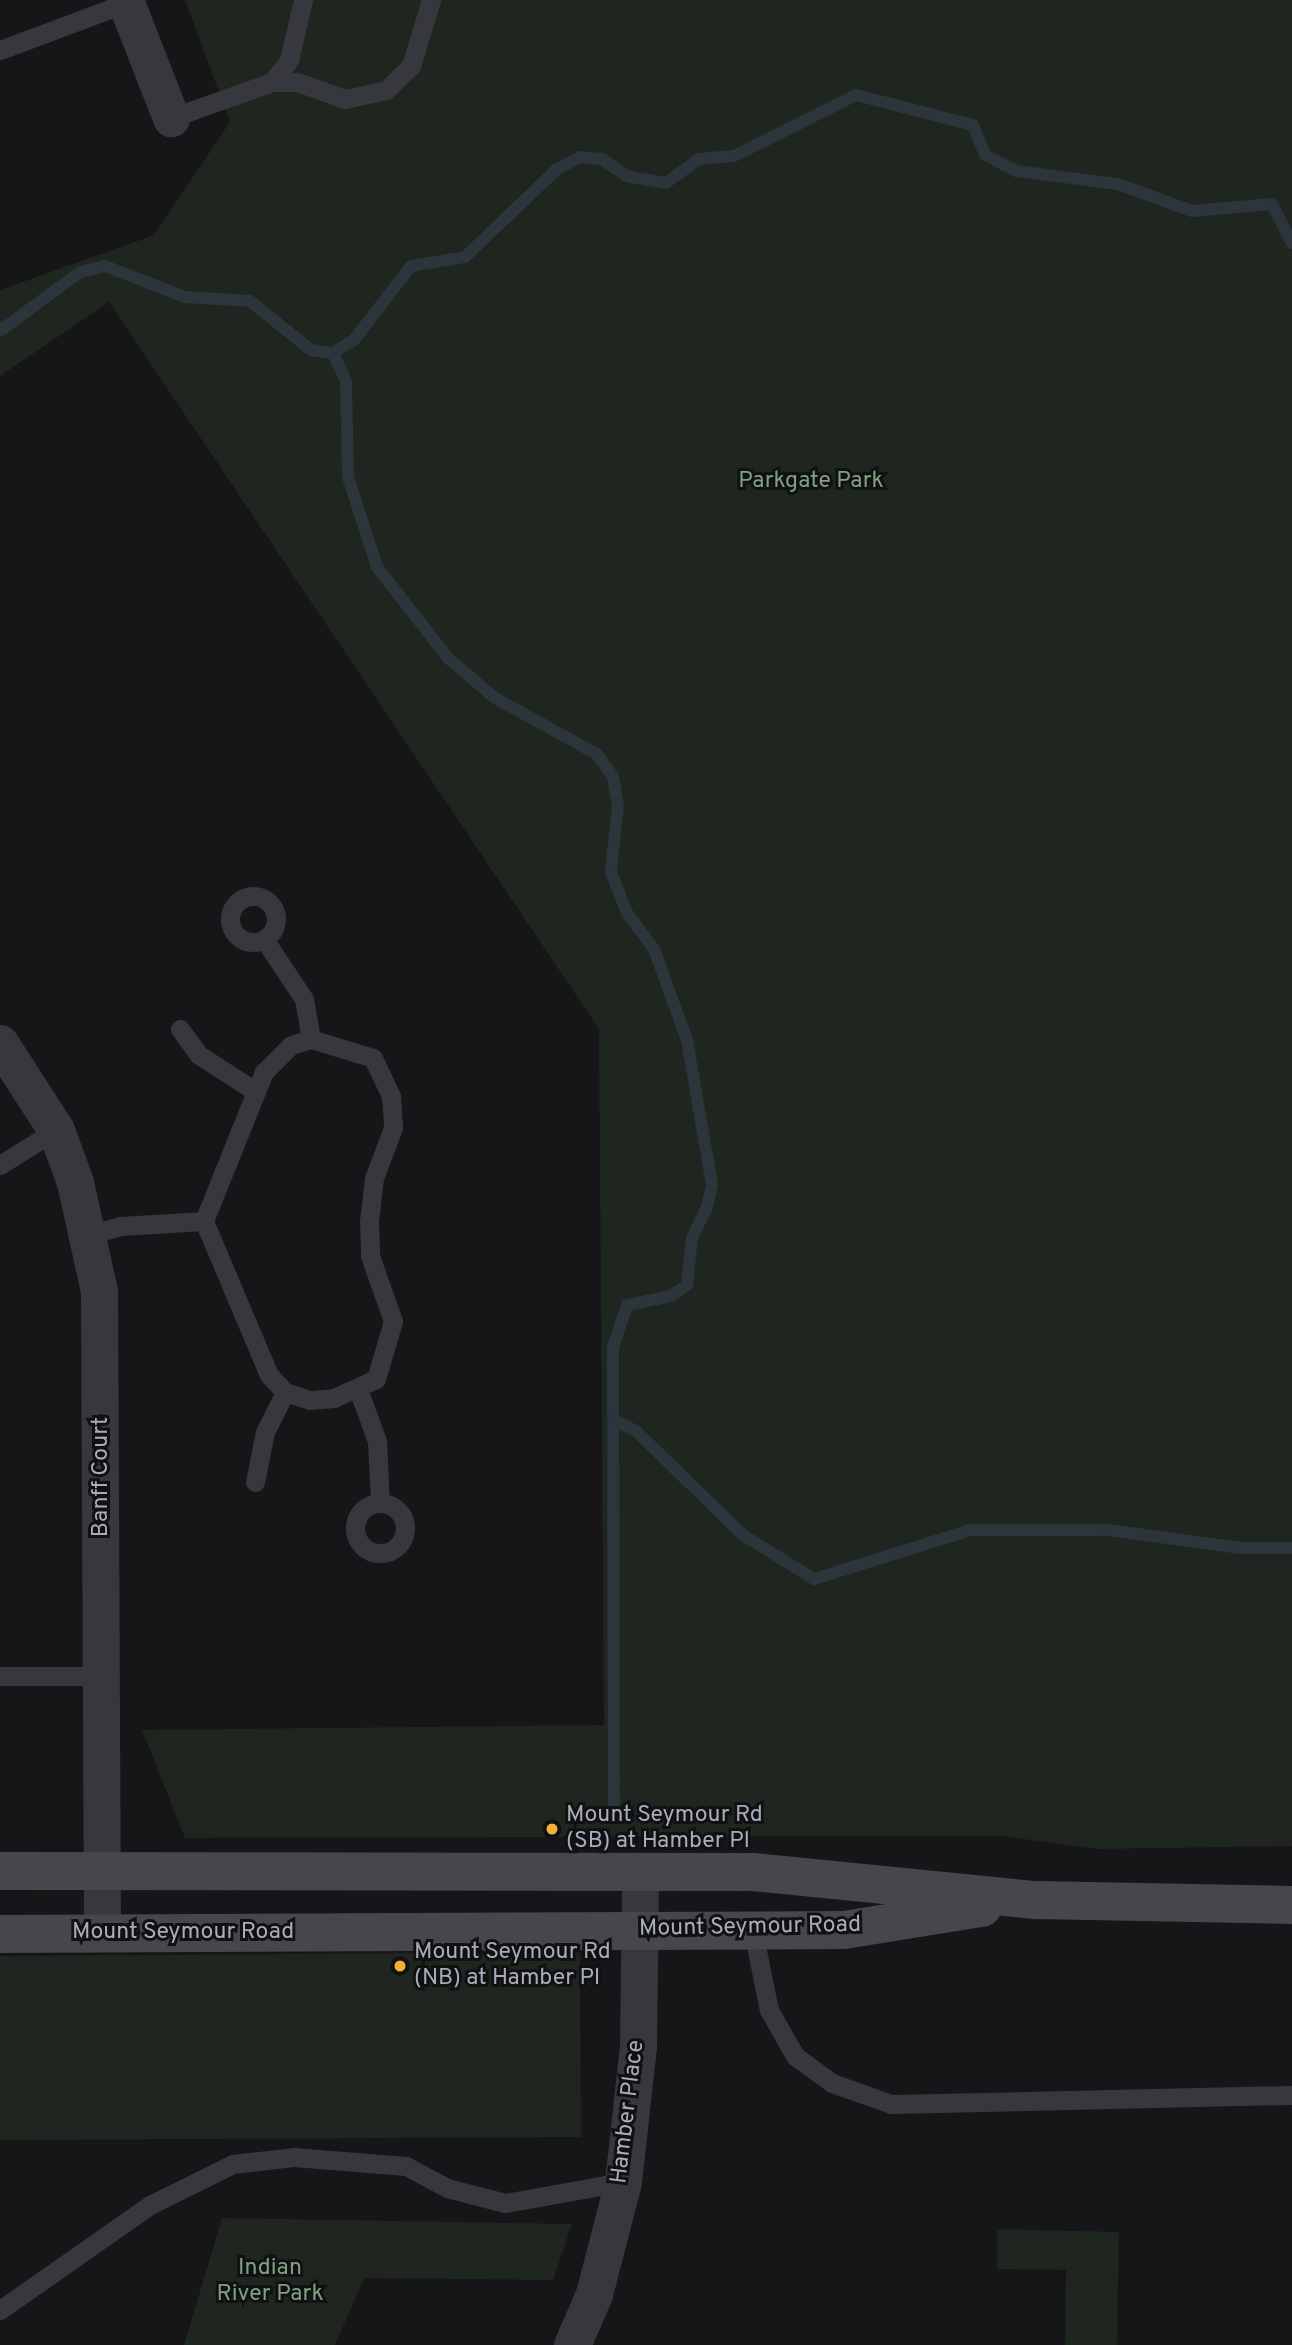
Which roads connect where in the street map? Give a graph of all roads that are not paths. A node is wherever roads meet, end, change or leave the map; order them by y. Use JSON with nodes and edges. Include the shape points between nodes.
{"nodes":[{"id":1,"x":303,"y":0,"type":"edge"},
{"id":2,"x":431,"y":0,"type":"edge"},
{"id":3,"x":126,"y":2,"type":"edge"},
{"id":4,"x":0,"y":50,"type":"edge"},
{"id":5,"x":272,"y":82,"type":"junction"},
{"id":6,"x":171,"y":118,"type":"joint"},
{"id":7,"x":264,"y":939,"type":"dead end"},
{"id":8,"x":180,"y":1028,"type":"dead end"},
{"id":9,"x":311,"y":1039,"type":"junction"},
{"id":10,"x":0,"y":1043,"type":"edge"},
{"id":11,"x":255,"y":1091,"type":"junction"},
{"id":12,"x":56,"y":1130,"type":"junction"},
{"id":13,"x":0,"y":1166,"type":"edge"},
{"id":14,"x":204,"y":1222,"type":"junction"},
{"id":15,"x":89,"y":1235,"type":"junction"},
{"id":16,"x":358,"y":1389,"type":"junction"},
{"id":17,"x":285,"y":1392,"type":"junction"},
{"id":18,"x":255,"y":1482,"type":"dead end"},
{"id":19,"x":380,"y":1503,"type":"dead end"},
{"id":20,"x":0,"y":1676,"type":"edge"},
{"id":21,"x":101,"y":1676,"type":"junction"},
{"id":22,"x":0,"y":1871,"type":"edge"},
{"id":23,"x":640,"y":1871,"type":"junction"},
{"id":24,"x":103,"y":1872,"type":"junction"},
{"id":25,"x":1036,"y":1900,"type":"junction"},
{"id":26,"x":1292,"y":1905,"type":"edge"},
{"id":27,"x":640,"y":1931,"type":"junction"},
{"id":28,"x":753,"y":1931,"type":"junction"},
{"id":29,"x":102,"y":1933,"type":"junction"},
{"id":30,"x":0,"y":1934,"type":"edge"},
{"id":31,"x":1292,"y":2095,"type":"edge"},
{"id":32,"x":623,"y":2182,"type":"junction"},
{"id":33,"x":0,"y":2310,"type":"edge"},
{"id":34,"x":572,"y":2345,"type":"edge"}],
"edges":[{"from":1,"to":5,"type":"lane","via":[[289,60]]},
{"from":2,"to":5,"type":"lane","via":[[411,66],[386,90],[345,99],[297,82]]},
{"from":3,"to":4,"type":"lane"},
{"from":3,"to":6,"type":"street"},
{"from":5,"to":6,"type":"lane"},
{"from":7,"to":9,"type":"lane","via":[[304,999]]},
{"from":8,"to":11,"type":"lane","via":[[199,1055]]},
{"from":9,"to":11,"type":"lane","via":[[273,1058]]},
{"from":9,"to":16,"type":"lane","via":[[373,1058],[391,1096],[393,1128],[374,1178],[369,1221],[370,1256],[393,1321],[376,1379]]},
{"from":10,"to":12,"type":"street","name":"Banff Court"},
{"from":11,"to":14,"type":"lane"},
{"from":12,"to":13,"type":"lane"},
{"from":12,"to":15,"type":"street","name":"Banff Court"},
{"from":14,"to":15,"type":"lane","via":[[120,1226]]},
{"from":14,"to":17,"type":"lane","via":[[256,1352]]},
{"from":15,"to":21,"type":"street","name":"Banff Court","via":[[100,1291],[103,1376]]},
{"from":16,"to":17,"type":"lane","via":[[310,1400]]},
{"from":16,"to":19,"type":"lane","via":[[377,1441]]},
{"from":17,"to":18,"type":"lane","via":[[265,1432]]},
{"from":20,"to":21,"type":"lane"},
{"from":21,"to":24,"type":"street","name":"Banff Court"},
{"from":22,"to":24,"type":"street","name":"Mount Seymour Road"},
{"from":23,"to":24,"type":"street","name":"Mount Seymour Road"},
{"from":23,"to":25,"type":"street","name":"Mount Seymour Road","via":[[753,1872]]},
{"from":23,"to":27,"type":"street","name":"Hamber Place"},
{"from":24,"to":29,"type":"street","name":"Banff Court"},
{"from":25,"to":26,"type":"street","name":"Mount Seymour Road"},
{"from":25,"to":28,"type":"street","name":"Mount Seymour Road","via":[[844,1930]]},
{"from":27,"to":28,"type":"street","name":"Mount Seymour Road"},
{"from":27,"to":29,"type":"street","name":"Mount Seymour Road"},
{"from":27,"to":32,"type":"street","name":"Hamber Place","via":[[638,2047]]},
{"from":28,"to":31,"type":"lane","via":[[769,2010],[795,2056],[832,2083],[891,2104]]},
{"from":29,"to":30,"type":"street","name":"Mount Seymour Road"},
{"from":32,"to":33,"type":"lane","via":[[505,2203],[447,2188],[406,2166],[294,2157],[233,2164],[150,2205]]},
{"from":32,"to":34,"type":"street","name":"Hamber Place","via":[[594,2294]]}]}
